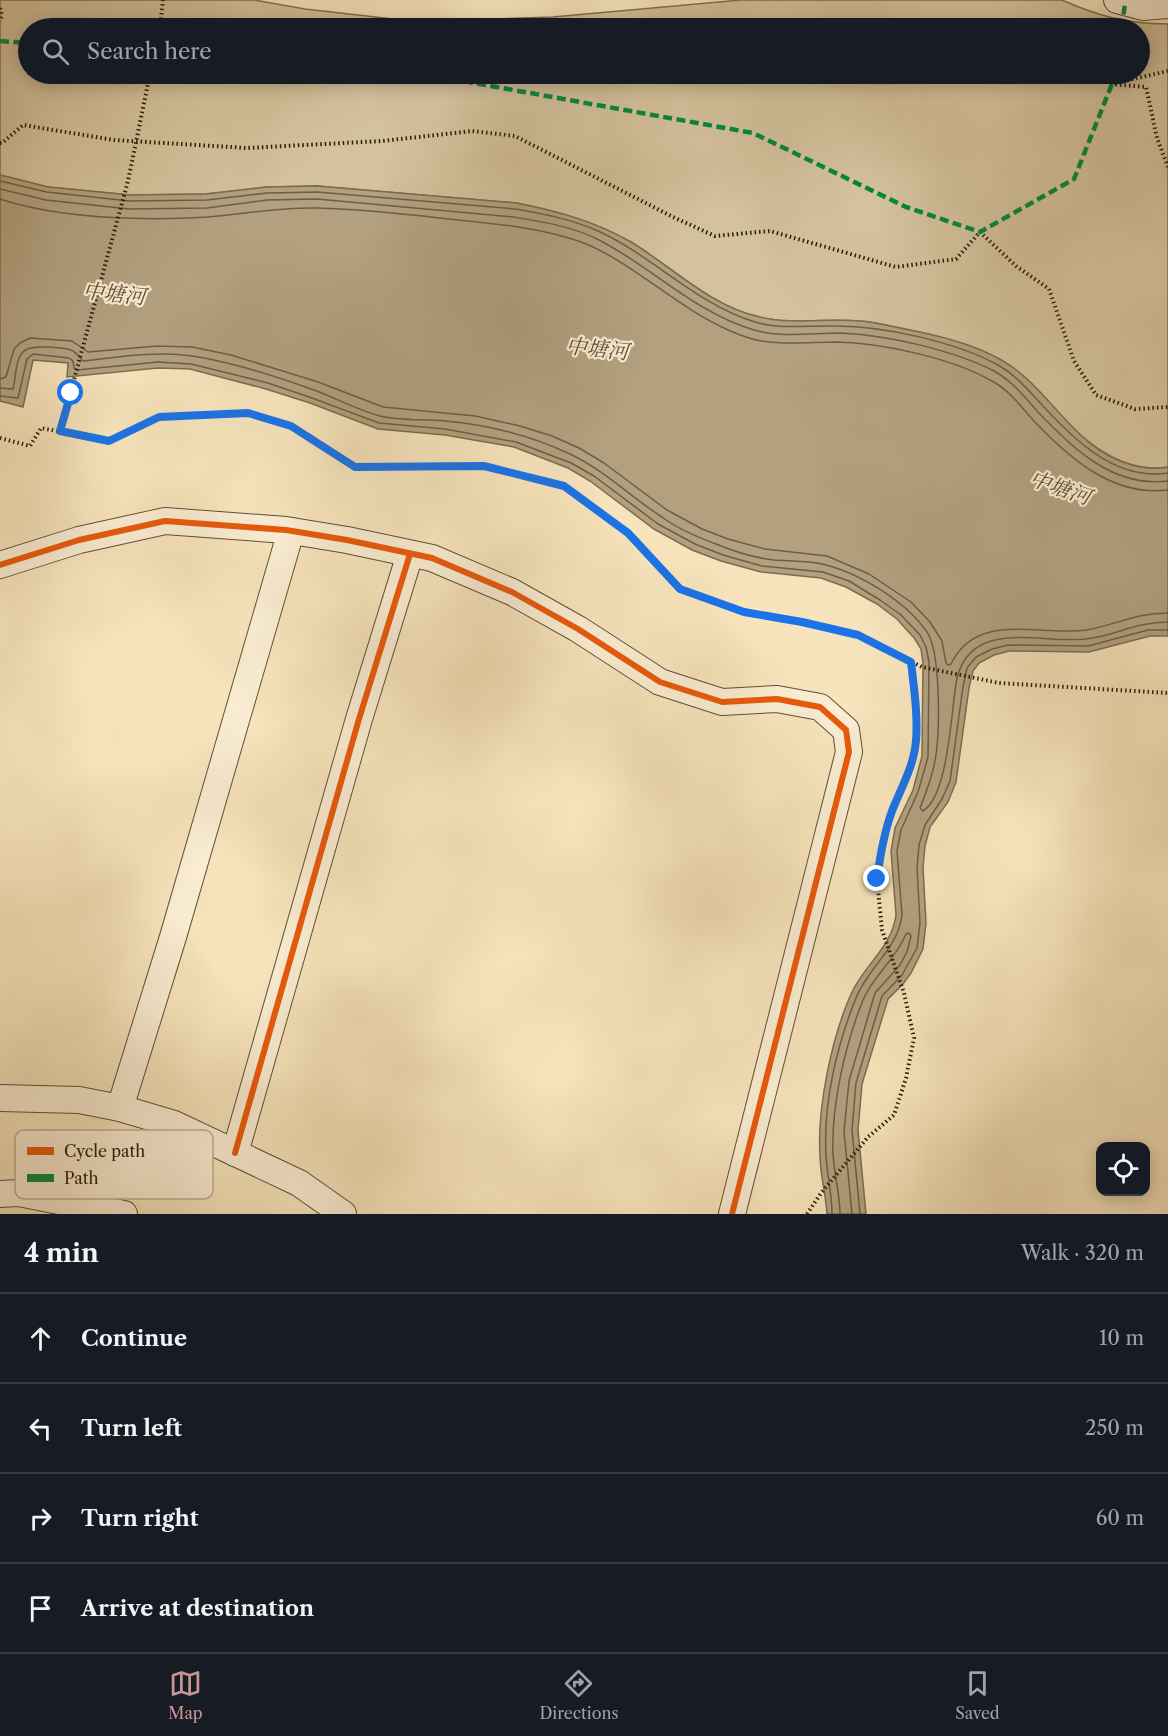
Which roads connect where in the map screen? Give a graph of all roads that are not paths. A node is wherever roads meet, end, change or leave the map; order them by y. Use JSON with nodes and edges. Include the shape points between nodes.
{"nodes":[{"id":1,"x":1117,"y":0,"type":"edge"},
{"id":2,"x":1168,"y":5,"type":"edge"},
{"id":3,"x":291,"y":531,"type":"junction"},
{"id":4,"x":410,"y":554,"type":"junction"},
{"id":5,"x":0,"y":565,"type":"edge"},
{"id":6,"x":0,"y":1098,"type":"edge"},
{"id":7,"x":120,"y":1108,"type":"junction"},
{"id":8,"x":187,"y":1130,"type":"edge"},
{"id":9,"x":213,"y":1143,"type":"edge"},
{"id":10,"x":235,"y":1153,"type":"junction"},
{"id":11,"x":15,"y":1193,"type":"edge"},
{"id":12,"x":0,"y":1194,"type":"edge"},
{"id":13,"x":49,"y":1199,"type":"edge"},
{"id":14,"x":124,"y":1214,"type":"edge"},
{"id":15,"x":343,"y":1214,"type":"edge"},
{"id":16,"x":732,"y":1214,"type":"edge"}],
"edges":[{"from":1,"to":2,"type":"street","via":[[1143,7]]},
{"from":3,"to":4,"type":"street"},
{"from":3,"to":5,"type":"street","via":[[165,521],[79,540]]},
{"from":3,"to":7,"type":"street"},
{"from":4,"to":10,"type":"street"},
{"from":4,"to":16,"type":"street","via":[[432,558],[512,592],[660,682],[722,702],[777,699],[820,707],[846,729],[849,752]]},
{"from":6,"to":7,"type":"street","via":[[78,1100]]},
{"from":7,"to":8,"type":"street"},
{"from":9,"to":10,"type":"street"},
{"from":10,"to":15,"type":"street","via":[[299,1183]]},
{"from":11,"to":12,"type":"street"},
{"from":13,"to":14,"type":"street"}]}
